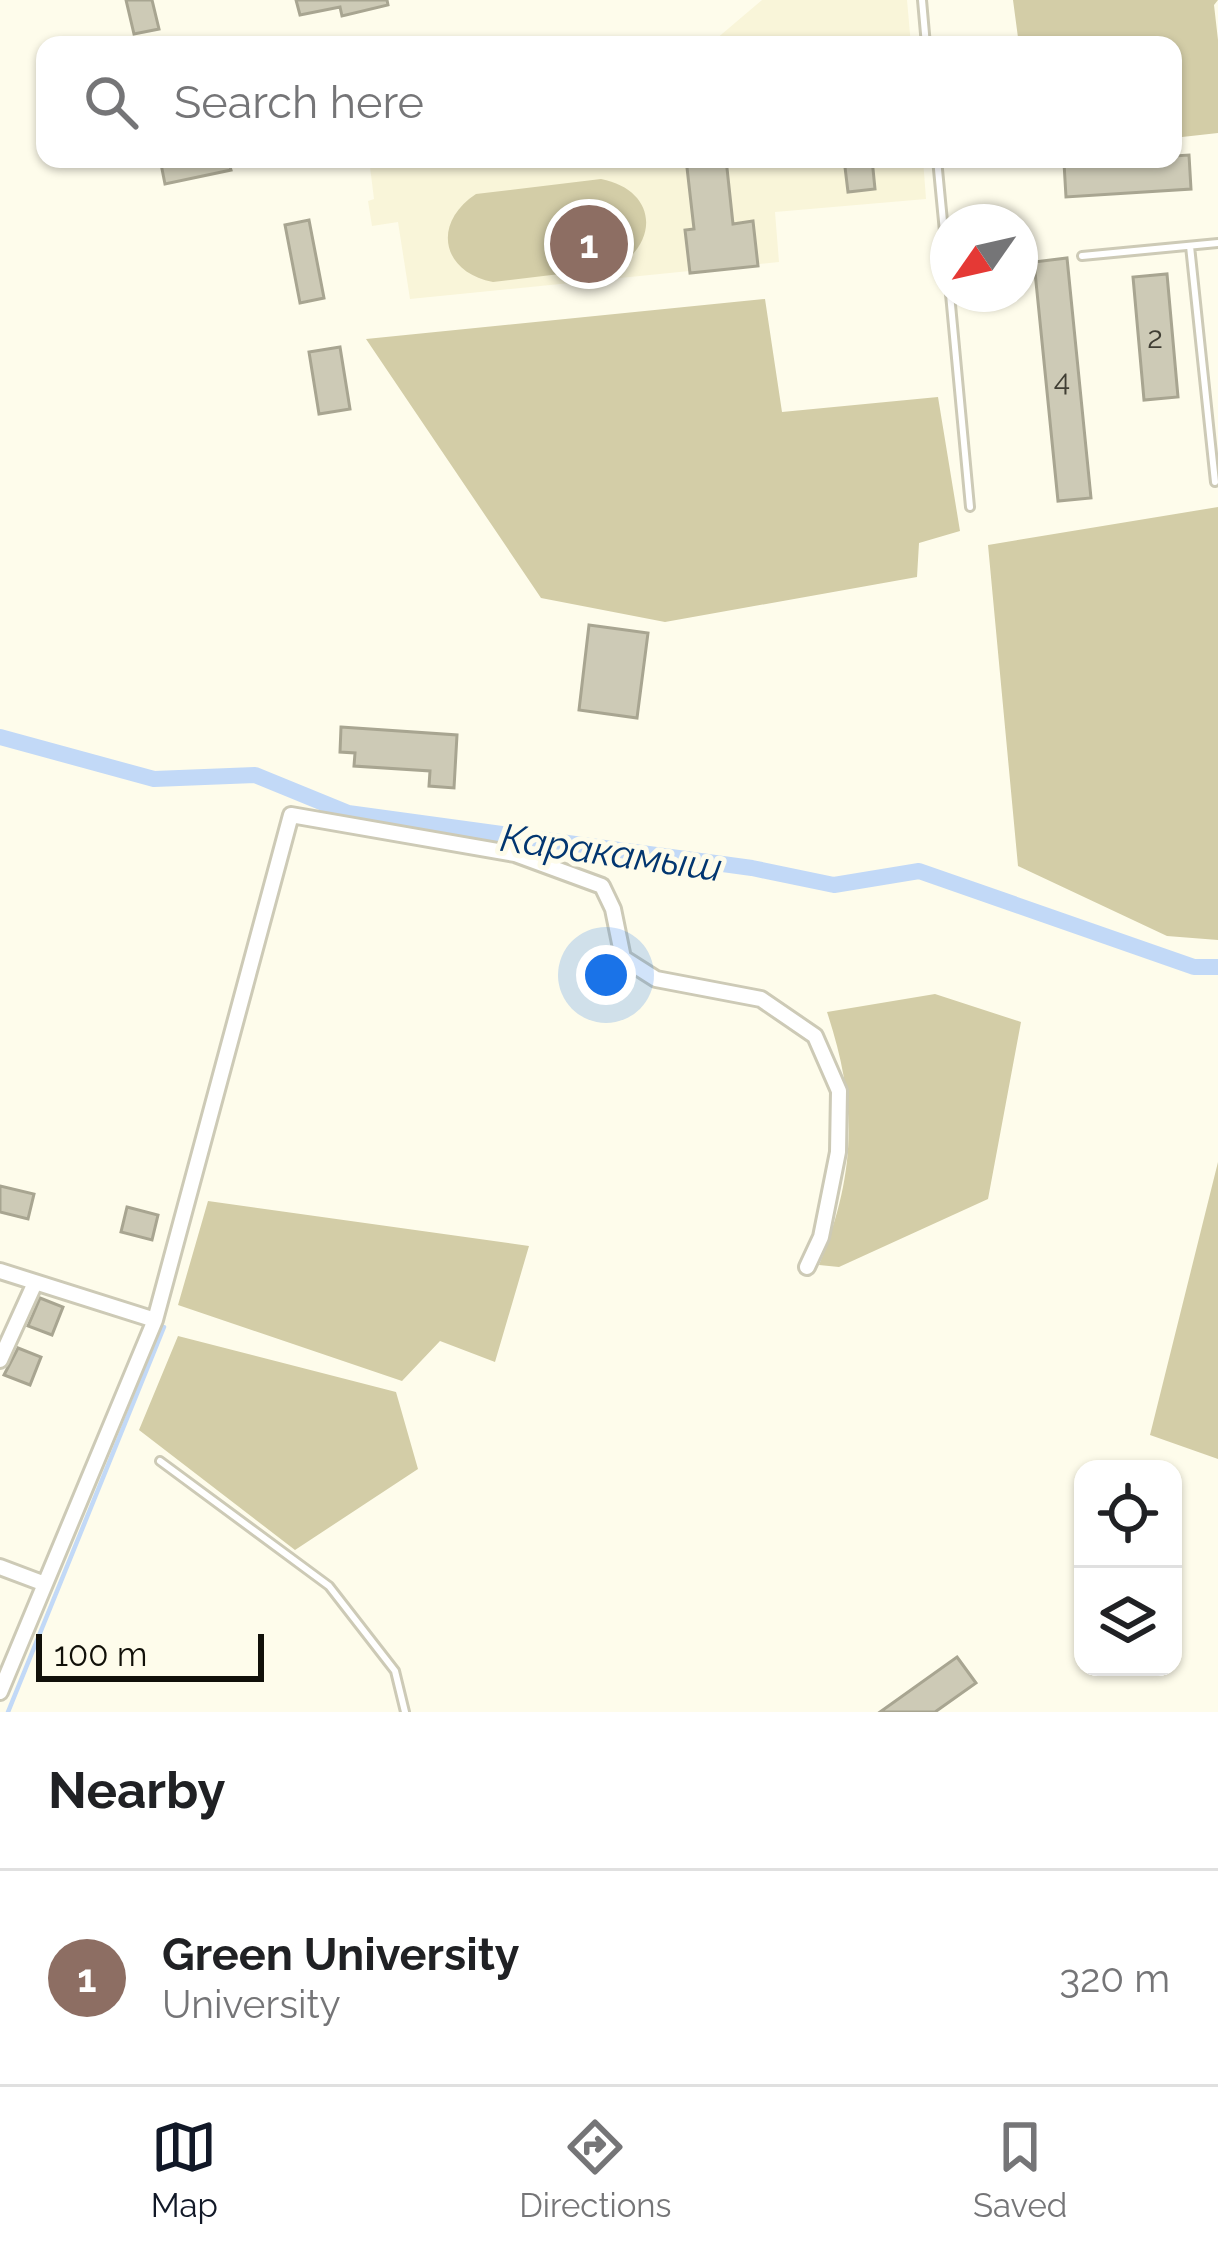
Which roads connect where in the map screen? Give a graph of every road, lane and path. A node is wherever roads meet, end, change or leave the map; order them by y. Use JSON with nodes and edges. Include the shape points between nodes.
{"nodes":[{"id":1,"x":922,"y":0,"type":"edge"},
{"id":2,"x":925,"y":36,"type":"edge"},
{"id":3,"x":938,"y":168,"type":"edge"},
{"id":4,"x":941,"y":204,"type":"edge"},
{"id":5,"x":1218,"y":243,"type":"edge"},
{"id":6,"x":1190,"y":246,"type":"junction"},
{"id":7,"x":1082,"y":256,"type":"dead end"},
{"id":8,"x":952,"y":312,"type":"edge"},
{"id":9,"x":1215,"y":482,"type":"dead end"},
{"id":10,"x":970,"y":507,"type":"dead end"},
{"id":11,"x":807,"y":1267,"type":"dead end"},
{"id":12,"x":0,"y":1271,"type":"edge"},
{"id":13,"x":34,"y":1285,"type":"junction"},
{"id":14,"x":155,"y":1320,"type":"junction"},
{"id":15,"x":0,"y":1360,"type":"edge"},
{"id":16,"x":160,"y":1461,"type":"dead end"},
{"id":17,"x":0,"y":1567,"type":"edge"},
{"id":18,"x":45,"y":1584,"type":"junction"},
{"id":19,"x":0,"y":1692,"type":"edge"},
{"id":20,"x":405,"y":1712,"type":"edge"}],
"edges":[{"from":1,"to":2,"type":"lane"},
{"from":3,"to":4,"type":"lane"},
{"from":5,"to":6,"type":"lane"},
{"from":6,"to":7,"type":"lane"},
{"from":6,"to":9,"type":"lane"},
{"from":8,"to":10,"type":"lane"},
{"from":11,"to":14,"type":"street","via":[[838,1153],[839,1090],[815,1036],[761,999],[656,979],[623,958],[602,886],[515,854],[291,815]]},
{"from":12,"to":13,"type":"street"},
{"from":13,"to":14,"type":"street"},
{"from":13,"to":15,"type":"street"},
{"from":14,"to":18,"type":"street"},
{"from":16,"to":20,"type":"lane","via":[[329,1586],[395,1671]]},
{"from":17,"to":18,"type":"street"},
{"from":18,"to":19,"type":"street"}]}
